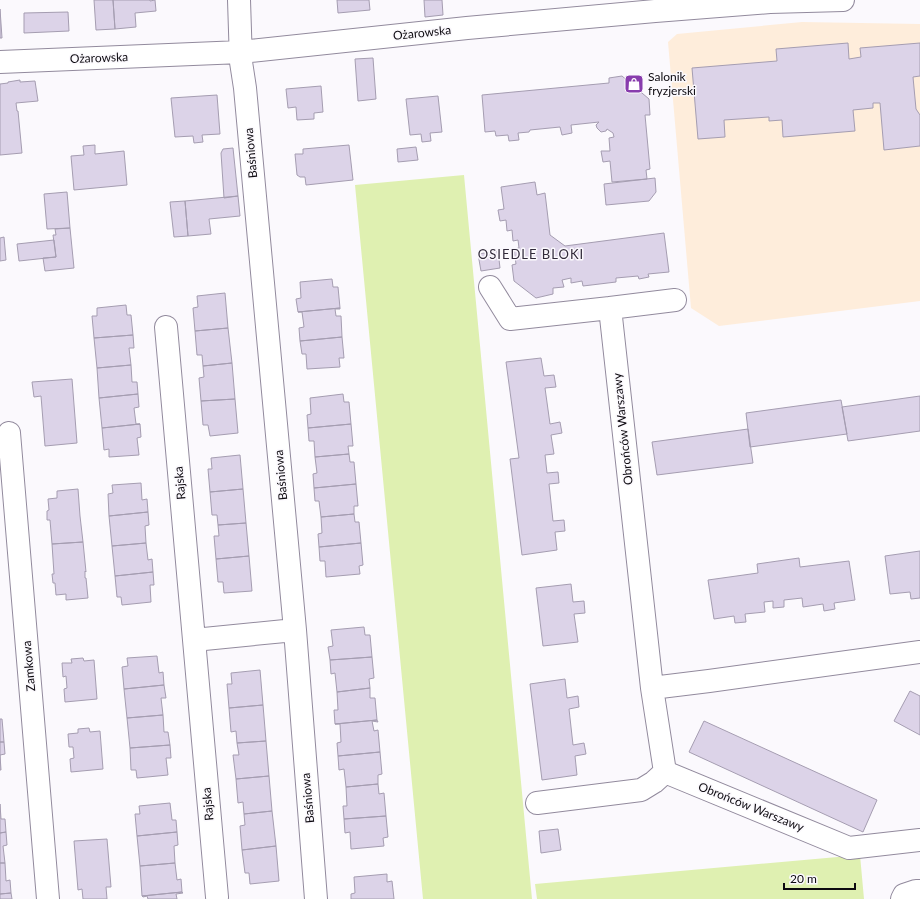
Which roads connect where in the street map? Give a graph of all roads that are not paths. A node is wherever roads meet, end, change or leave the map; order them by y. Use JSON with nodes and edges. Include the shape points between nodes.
{"nodes":[{"id":1,"x":239,"y":0,"type":"edge"},
{"id":2,"x":843,"y":0,"type":"edge"},
{"id":3,"x":241,"y":52,"type":"junction"},
{"id":4,"x":0,"y":62,"type":"edge"},
{"id":5,"x":490,"y":287,"type":"dead end"},
{"id":6,"x":675,"y":300,"type":"dead end"},
{"id":7,"x":610,"y":308,"type":"junction"},
{"id":8,"x":166,"y":327,"type":"dead end"},
{"id":9,"x":9,"y":432,"type":"dead end"},
{"id":10,"x":295,"y":630,"type":"junction"},
{"id":11,"x":194,"y":640,"type":"junction"},
{"id":12,"x":920,"y":652,"type":"edge"},
{"id":13,"x":652,"y":688,"type":"junction"},
{"id":14,"x":665,"y":772,"type":"junction"},
{"id":15,"x":537,"y":803,"type":"dead end"},
{"id":16,"x":920,"y":840,"type":"edge"},
{"id":17,"x":920,"y":891,"type":"edge"},
{"id":18,"x":217,"y":897,"type":"dead end"},
{"id":19,"x":48,"y":899,"type":"edge"},
{"id":20,"x":316,"y":899,"type":"edge"},
{"id":21,"x":902,"y":899,"type":"edge"}],
"edges":[{"from":1,"to":3,"type":"street","name":"Baśniowa"},
{"from":2,"to":3,"type":"street","name":"Ożarowska","via":[[770,2],[655,11]]},
{"from":3,"to":4,"type":"street","name":"Ożarowska"},
{"from":3,"to":10,"type":"street","name":"Baśniowa"},
{"from":5,"to":7,"type":"street","via":[[510,319]]},
{"from":6,"to":7,"type":"street"},
{"from":7,"to":13,"type":"street","name":"Obrońców Warszawy"},
{"from":8,"to":11,"type":"street","name":"Rajska"},
{"from":9,"to":19,"type":"street","name":"Zamkowa"},
{"from":10,"to":11,"type":"street"},
{"from":10,"to":20,"type":"street","name":"Baśniowa"},
{"from":11,"to":18,"type":"street","name":"Rajska"},
{"from":12,"to":13,"type":"street"},
{"from":13,"to":14,"type":"street","name":"Obrońców Warszawy"},
{"from":14,"to":15,"type":"street","via":[[641,790]]},
{"from":14,"to":16,"type":"street","name":"Obrońców Warszawy","via":[[849,848]]},
{"from":17,"to":21,"type":"street","via":[[904,895]]}]}
